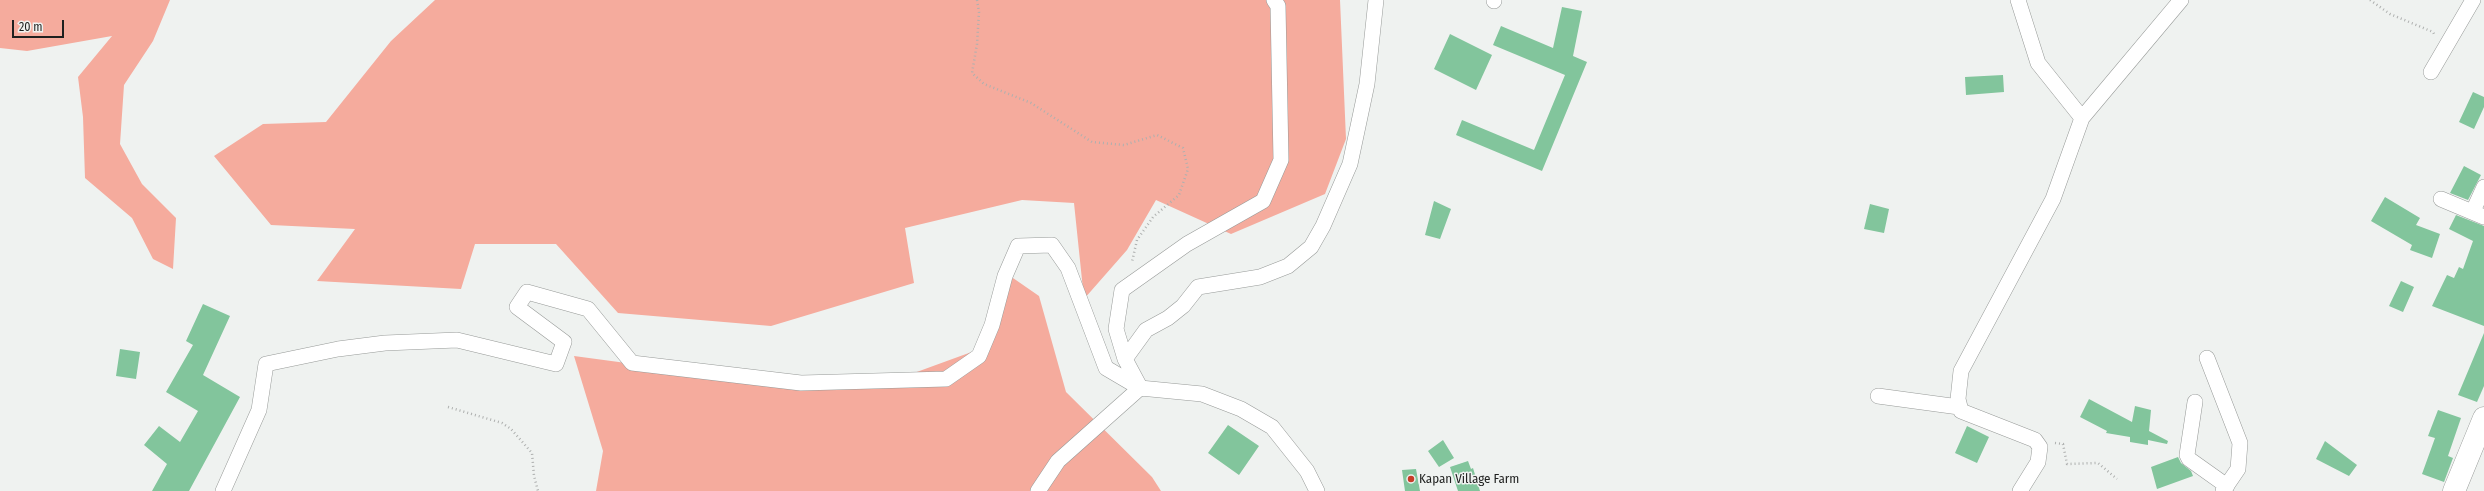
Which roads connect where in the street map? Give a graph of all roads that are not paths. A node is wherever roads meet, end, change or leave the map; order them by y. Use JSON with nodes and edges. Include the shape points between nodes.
{"nodes":[{"id":1,"x":1274,"y":0,"type":"edge"},
{"id":2,"x":1376,"y":0,"type":"edge"},
{"id":3,"x":2018,"y":0,"type":"edge"},
{"id":4,"x":2181,"y":0,"type":"edge"},
{"id":5,"x":2473,"y":0,"type":"edge"},
{"id":6,"x":2432,"y":72,"type":"dead end"},
{"id":7,"x":2082,"y":118,"type":"junction"},
{"id":8,"x":2484,"y":187,"type":"edge"},
{"id":9,"x":2441,"y":199,"type":"dead end"},
{"id":10,"x":2478,"y":214,"type":"edge"},
{"id":11,"x":2207,"y":358,"type":"dead end"},
{"id":12,"x":1125,"y":359,"type":"junction"},
{"id":13,"x":1140,"y":388,"type":"junction"},
{"id":14,"x":1878,"y":396,"type":"dead end"},
{"id":15,"x":2195,"y":402,"type":"dead end"},
{"id":16,"x":1959,"y":407,"type":"junction"},
{"id":17,"x":2484,"y":418,"type":"edge"},
{"id":18,"x":2225,"y":489,"type":"edge"},
{"id":19,"x":223,"y":491,"type":"edge"},
{"id":20,"x":1038,"y":491,"type":"edge"},
{"id":21,"x":1317,"y":491,"type":"edge"},
{"id":22,"x":2020,"y":491,"type":"edge"},
{"id":23,"x":2454,"y":491,"type":"edge"}],
"edges":[{"from":1,"to":12,"type":"street","via":[[1278,6],[1281,160],[1263,201],[1187,244],[1122,290],[1116,329]]},
{"from":2,"to":12,"type":"street","via":[[1367,84],[1350,164],[1323,226],[1310,247],[1288,266],[1260,277],[1198,287],[1183,306],[1146,330]]},
{"from":3,"to":7,"type":"street","via":[[2038,63]]},
{"from":4,"to":7,"type":"street"},
{"from":5,"to":6,"type":"street"},
{"from":7,"to":16,"type":"street","via":[[2053,199],[2016,272],[1963,364]]},
{"from":8,"to":10,"type":"street"},
{"from":9,"to":10,"type":"street"},
{"from":11,"to":18,"type":"street","via":[[2240,443],[2238,469]]},
{"from":12,"to":13,"type":"street"},
{"from":13,"to":19,"type":"street","via":[[1106,368],[1068,268],[1052,244],[1018,246],[1005,276],[992,325],[979,356],[946,379],[801,383],[632,363],[588,309],[527,292],[517,307],[564,342],[556,364],[457,340],[385,343],[338,349],[266,364],[259,410]]},
{"from":13,"to":20,"type":"street","via":[[1058,461]]},
{"from":13,"to":21,"type":"street","via":[[1202,394],[1247,412],[1272,427],[1306,471]]},
{"from":14,"to":16,"type":"street"},
{"from":15,"to":18,"type":"street","via":[[2187,456]]},
{"from":16,"to":22,"type":"street","via":[[1961,411],[2034,440],[2040,447],[2038,462]]},
{"from":17,"to":23,"type":"main road"}]}
